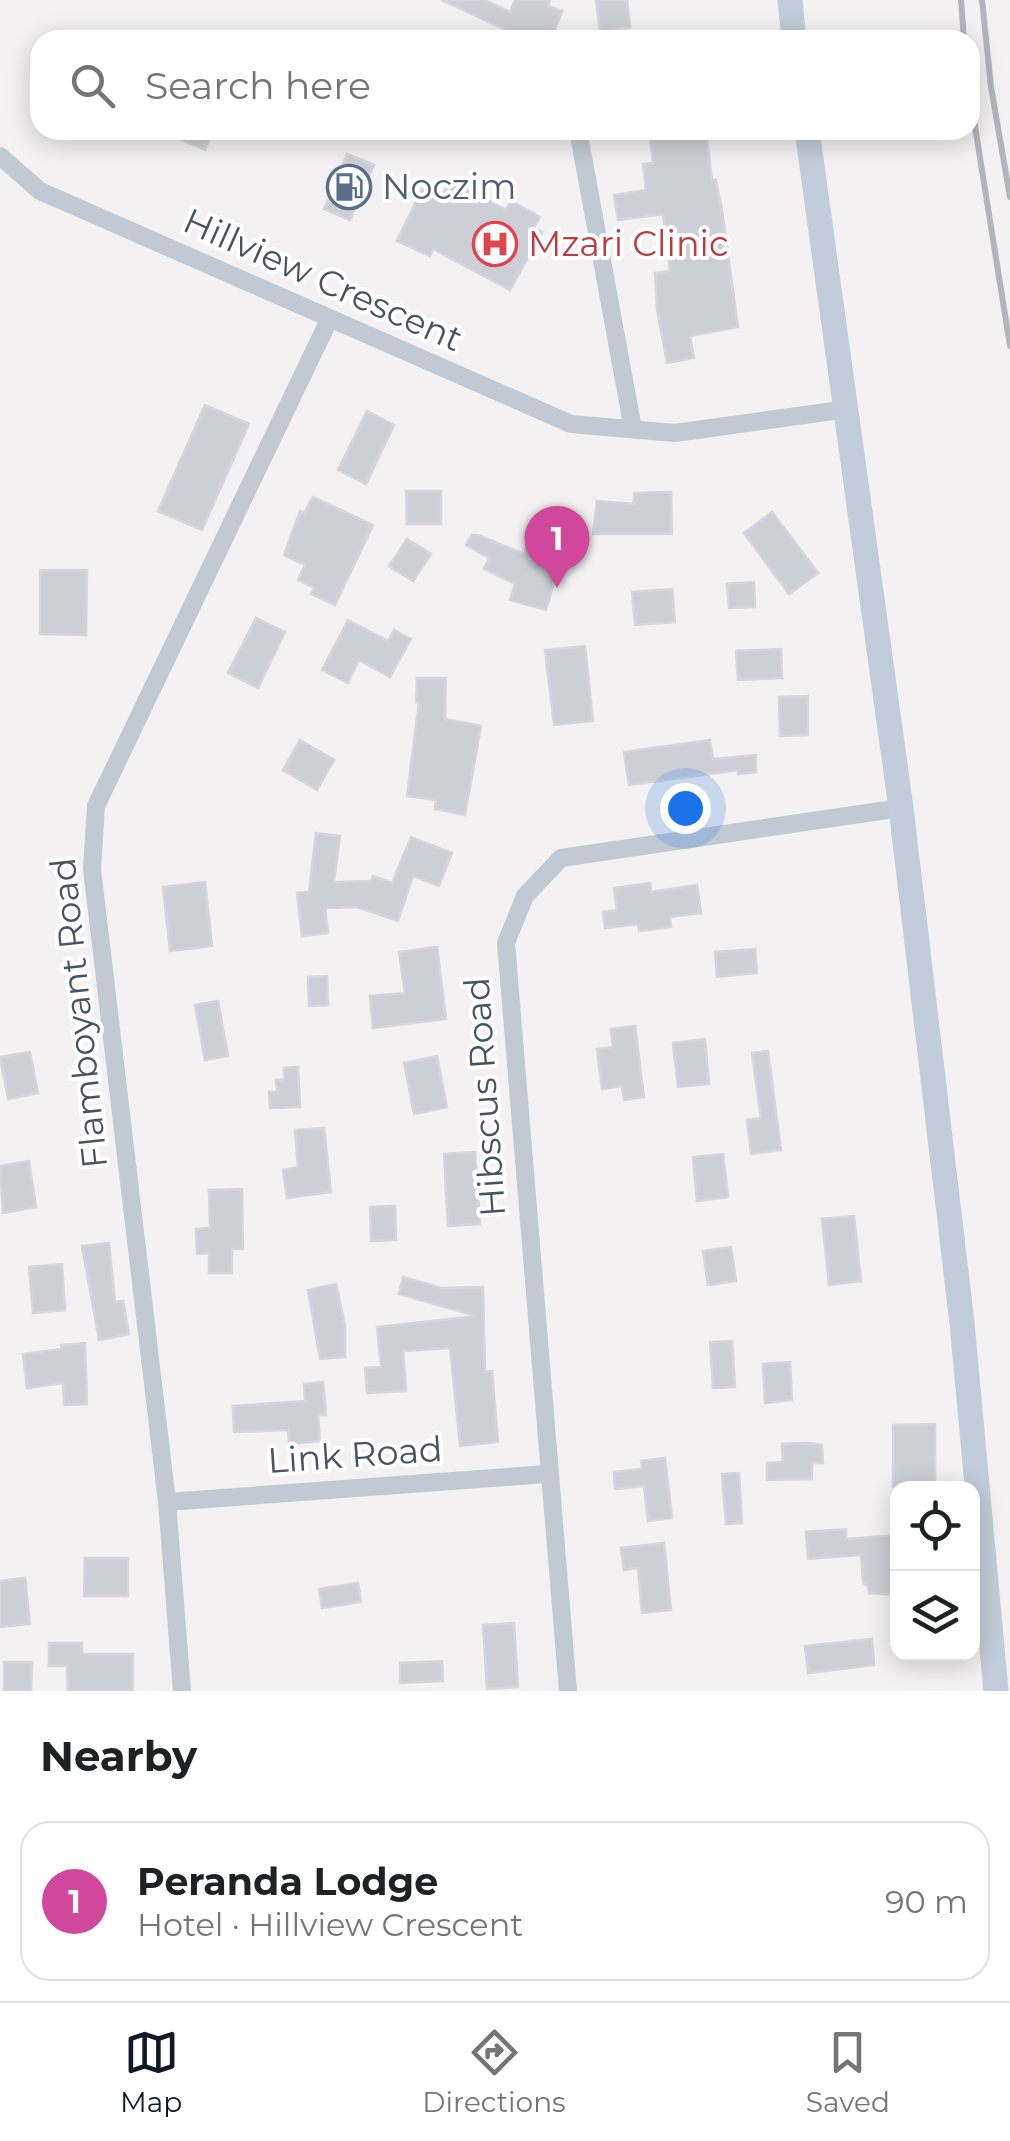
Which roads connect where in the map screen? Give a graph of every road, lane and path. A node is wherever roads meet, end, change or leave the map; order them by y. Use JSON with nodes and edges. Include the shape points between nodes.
{"nodes":[{"id":1,"x":790,"y":0,"type":"edge"},
{"id":2,"x":793,"y":30,"type":"edge"},
{"id":3,"x":580,"y":140,"type":"edge"},
{"id":4,"x":808,"y":140,"type":"edge"},
{"id":5,"x":0,"y":156,"type":"edge"},
{"id":6,"x":329,"y":320,"type":"junction"},
{"id":7,"x":848,"y":409,"type":"junction"},
{"id":8,"x":634,"y":429,"type":"junction"},
{"id":9,"x":902,"y":808,"type":"junction"},
{"id":10,"x":547,"y":1474,"type":"junction"},
{"id":11,"x":167,"y":1502,"type":"junction"},
{"id":12,"x":182,"y":1691,"type":"edge"},
{"id":13,"x":568,"y":1691,"type":"edge"},
{"id":14,"x":996,"y":1691,"type":"edge"}],
"edges":[{"from":1,"to":2,"type":"street"},
{"from":3,"to":8,"type":"street"},
{"from":4,"to":7,"type":"street"},
{"from":5,"to":6,"type":"street","name":"Hillview Crescent","via":[[40,192]]},
{"from":6,"to":8,"type":"street","name":"Hillview Crescent","via":[[571,424]]},
{"from":6,"to":11,"type":"street","name":"Flamboyant Road","via":[[96,806],[92,869]]},
{"from":7,"to":8,"type":"street","name":"Hillview Crescent","via":[[675,432]]},
{"from":7,"to":9,"type":"street"},
{"from":9,"to":10,"type":"street","name":"Hibscus Road","via":[[561,858],[525,896],[506,943]]},
{"from":9,"to":14,"type":"street","via":[[962,1323]]},
{"from":10,"to":11,"type":"street","name":"Link Road"},
{"from":10,"to":13,"type":"street","name":"Hibscus Road"},
{"from":11,"to":12,"type":"street","name":"Flamboyant Road"}]}
